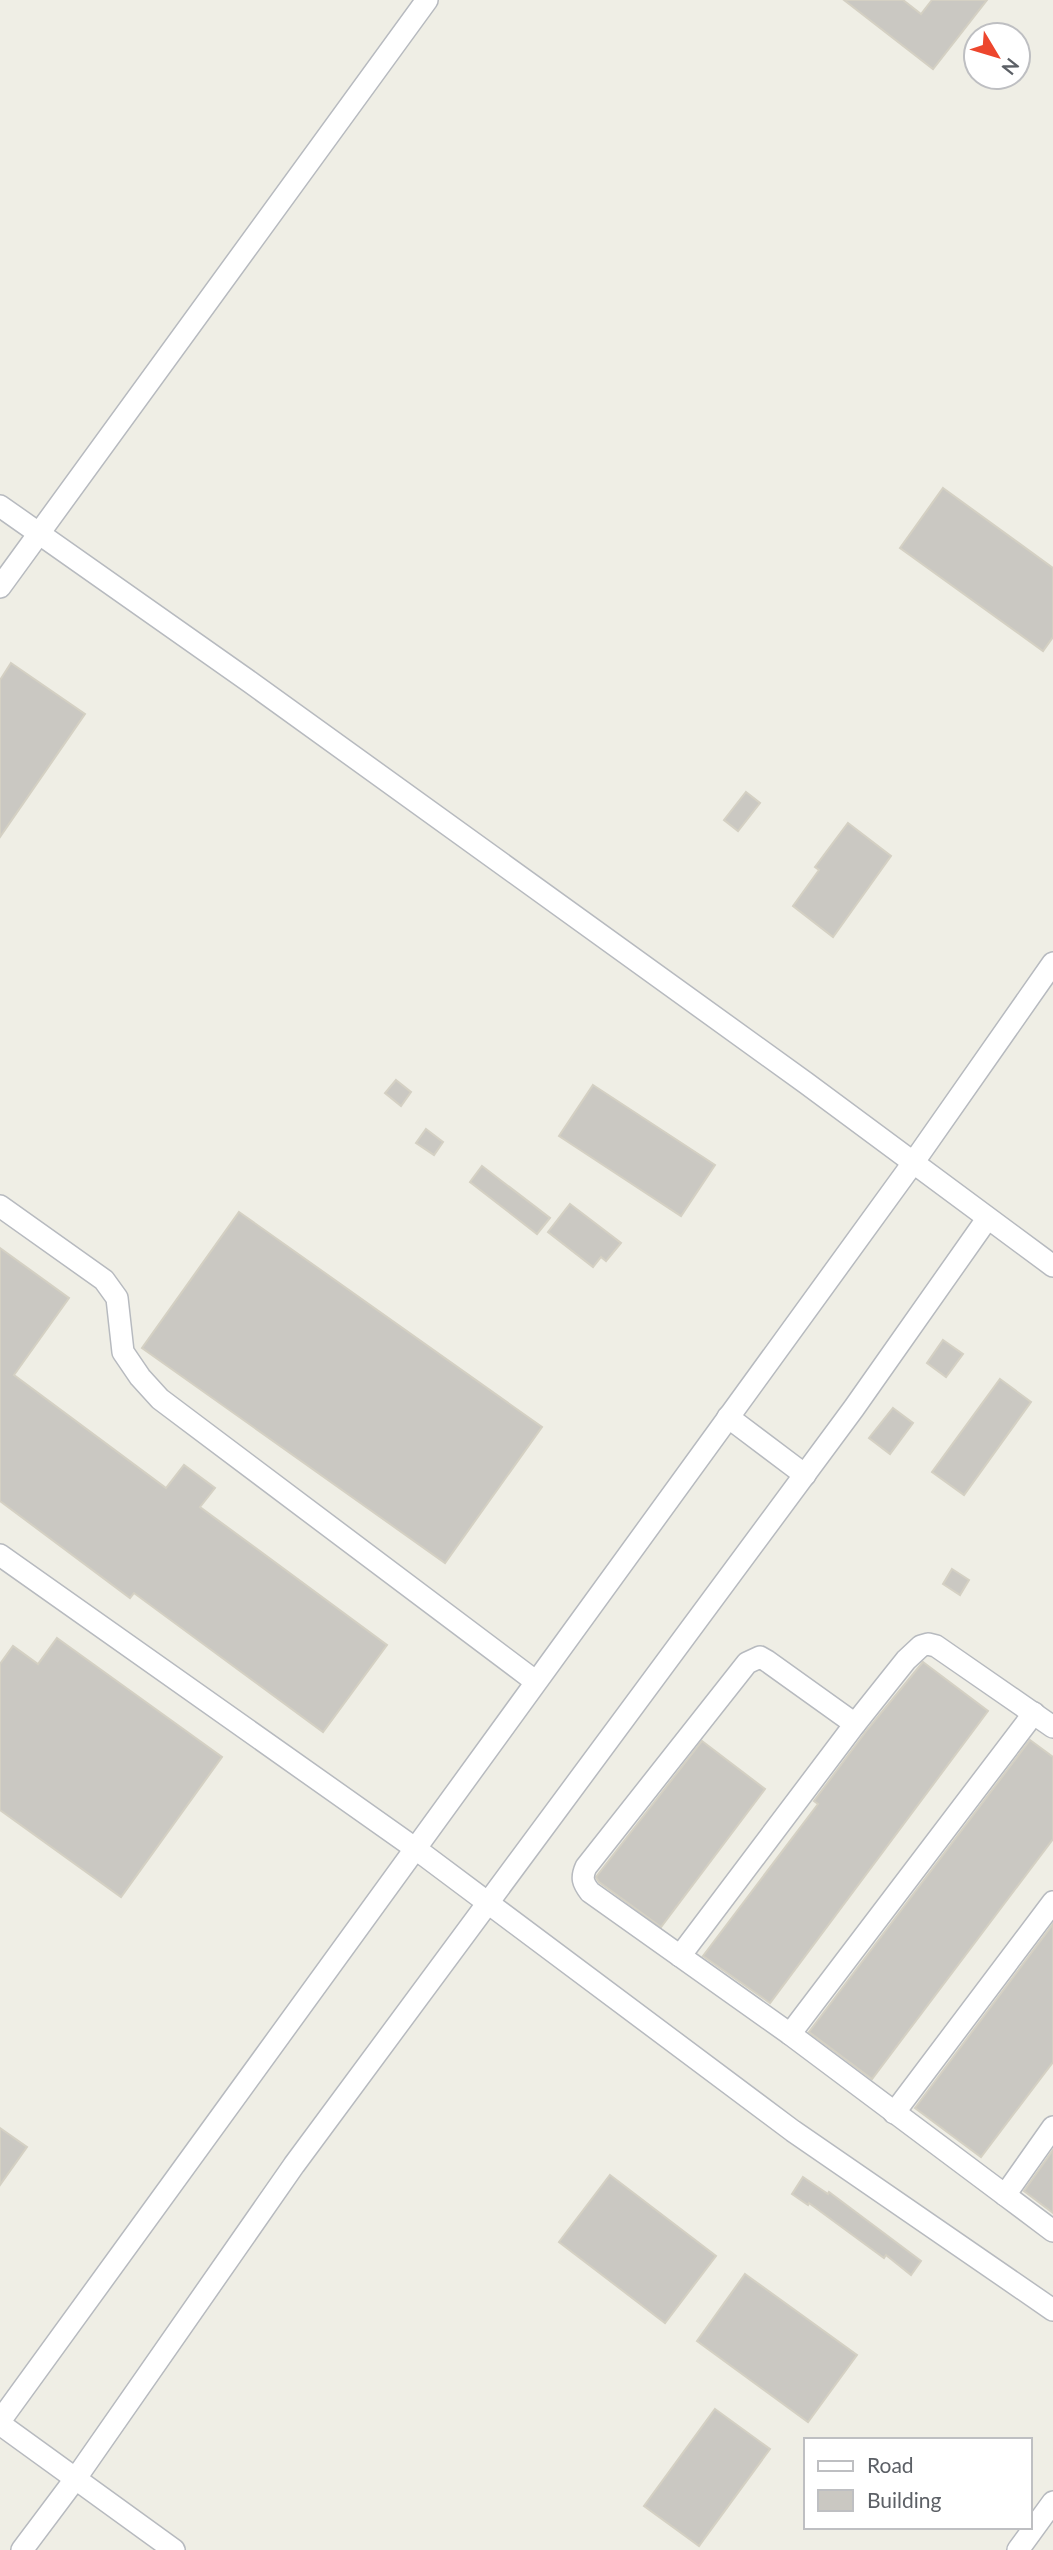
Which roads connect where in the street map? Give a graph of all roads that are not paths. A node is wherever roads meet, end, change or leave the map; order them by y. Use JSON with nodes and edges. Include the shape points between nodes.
{"nodes":[{"id":1,"x":427,"y":0,"type":"edge"},
{"id":2,"x":0,"y":506,"type":"edge"},
{"id":3,"x":39,"y":533,"type":"junction"},
{"id":4,"x":0,"y":587,"type":"edge"},
{"id":5,"x":1053,"y":963,"type":"edge"},
{"id":6,"x":913,"y":1163,"type":"junction"},
{"id":7,"x":0,"y":1206,"type":"edge"},
{"id":8,"x":988,"y":1219,"type":"junction"},
{"id":9,"x":1053,"y":1266,"type":"edge"},
{"id":10,"x":728,"y":1417,"type":"junction"},
{"id":11,"x":805,"y":1475,"type":"junction"},
{"id":12,"x":0,"y":1555,"type":"edge"},
{"id":13,"x":535,"y":1681,"type":"junction"},
{"id":14,"x":1034,"y":1713,"type":"junction"},
{"id":15,"x":855,"y":1724,"type":"junction"},
{"id":16,"x":1053,"y":1727,"type":"edge"},
{"id":17,"x":416,"y":1849,"type":"junction"},
{"id":18,"x":1053,"y":1902,"type":"edge"},
{"id":19,"x":488,"y":1903,"type":"junction"},
{"id":20,"x":680,"y":1956,"type":"junction"},
{"id":21,"x":790,"y":2034,"type":"junction"},
{"id":22,"x":894,"y":2113,"type":"junction"},
{"id":23,"x":1053,"y":2127,"type":"edge"},
{"id":24,"x":1005,"y":2195,"type":"junction"},
{"id":25,"x":1053,"y":2231,"type":"edge"},
{"id":26,"x":1053,"y":2310,"type":"edge"},
{"id":27,"x":0,"y":2423,"type":"edge"},
{"id":28,"x":76,"y":2478,"type":"junction"},
{"id":29,"x":1053,"y":2502,"type":"edge"},
{"id":30,"x":22,"y":2550,"type":"edge"},
{"id":31,"x":174,"y":2550,"type":"edge"},
{"id":32,"x":1017,"y":2550,"type":"edge"}],
"edges":[{"from":1,"to":3,"type":"street"},
{"from":2,"to":3,"type":"street"},
{"from":3,"to":4,"type":"street"},
{"from":3,"to":6,"type":"street"},
{"from":5,"to":6,"type":"street"},
{"from":6,"to":8,"type":"street"},
{"from":6,"to":10,"type":"street"},
{"from":7,"to":13,"type":"street","via":[[104,1280],[117,1298],[123,1352],[160,1399]]},
{"from":8,"to":9,"type":"street"},
{"from":8,"to":11,"type":"street"},
{"from":10,"to":11,"type":"street"},
{"from":10,"to":13,"type":"street"},
{"from":11,"to":19,"type":"street"},
{"from":12,"to":17,"type":"street"},
{"from":13,"to":17,"type":"street"},
{"from":14,"to":15,"type":"street","via":[[928,1644],[906,1660]]},
{"from":14,"to":16,"type":"street"},
{"from":14,"to":21,"type":"street"},
{"from":15,"to":20,"type":"street"},
{"from":15,"to":20,"type":"street","via":[[760,1657],[747,1663],[586,1867],[582,1875],[590,1892]]},
{"from":17,"to":19,"type":"street"},
{"from":17,"to":27,"type":"street"},
{"from":18,"to":22,"type":"street"},
{"from":19,"to":26,"type":"street","via":[[793,2131]]},
{"from":19,"to":28,"type":"street","via":[[294,2165]]},
{"from":20,"to":21,"type":"street"},
{"from":21,"to":22,"type":"street"},
{"from":22,"to":24,"type":"street"},
{"from":23,"to":24,"type":"street"},
{"from":24,"to":25,"type":"street"},
{"from":27,"to":28,"type":"street"},
{"from":28,"to":30,"type":"street"},
{"from":28,"to":31,"type":"street"},
{"from":29,"to":32,"type":"street"}]}
